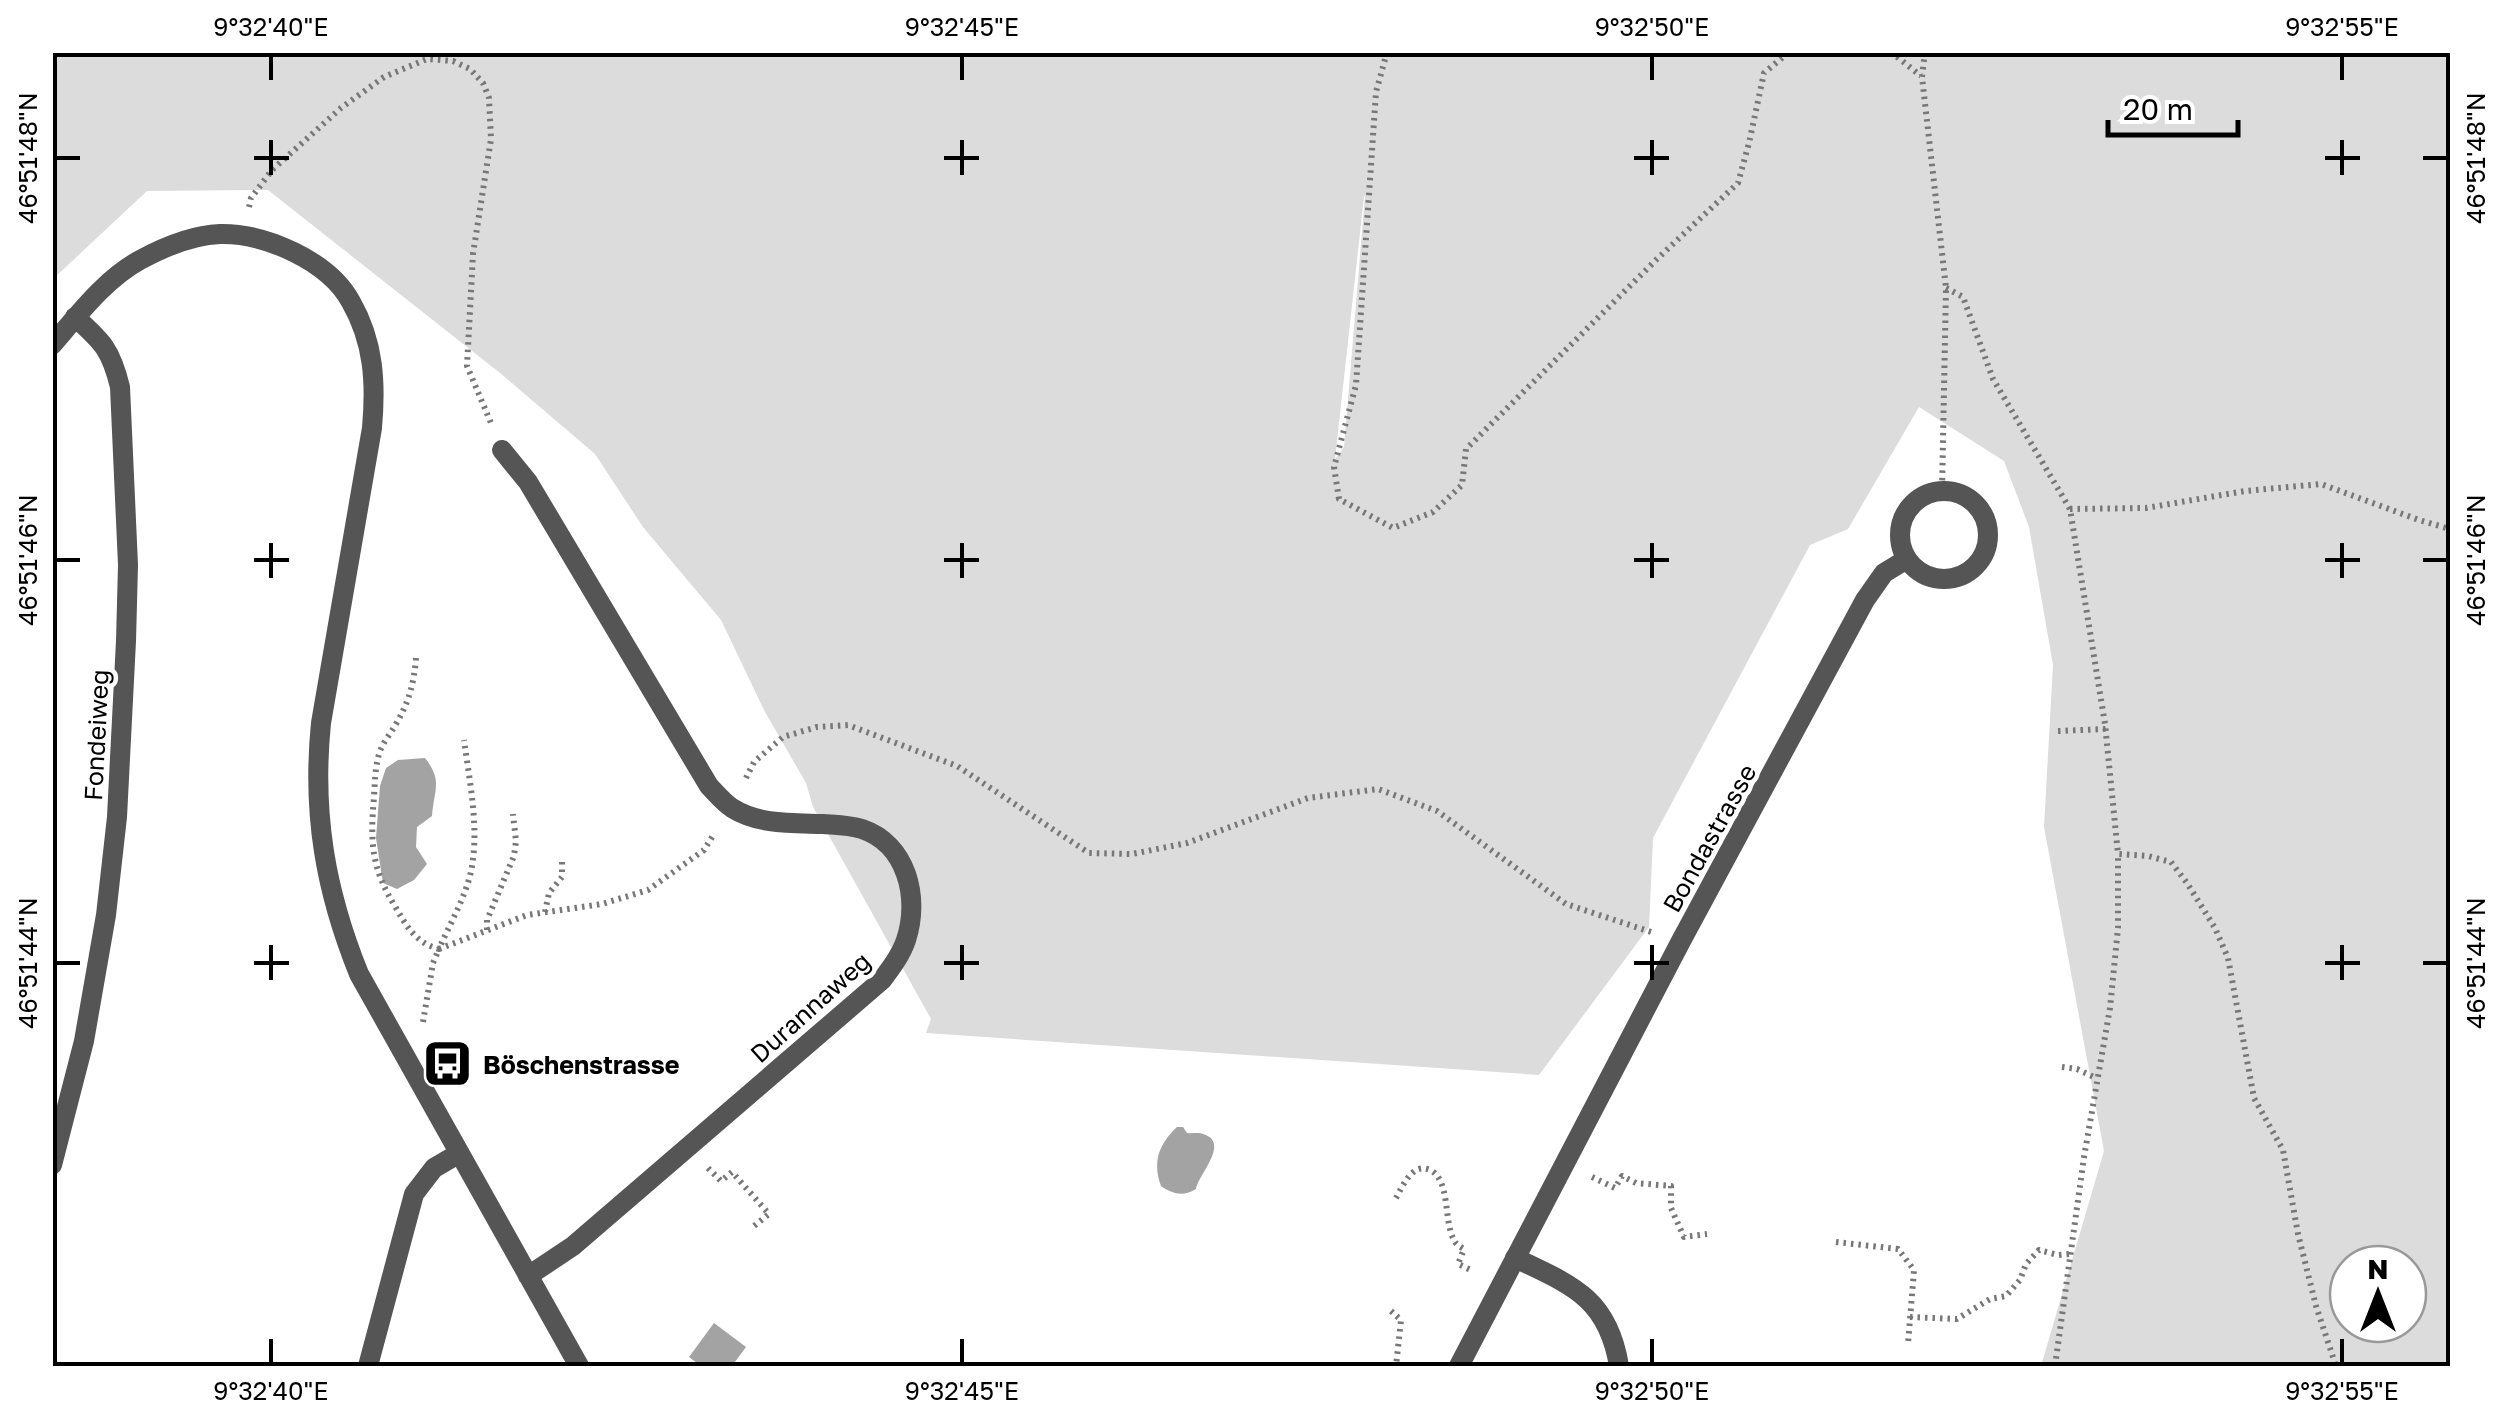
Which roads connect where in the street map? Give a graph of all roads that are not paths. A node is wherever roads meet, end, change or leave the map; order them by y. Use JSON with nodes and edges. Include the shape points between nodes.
{"nodes":[{"id":1,"x":75,"y":318,"type":"junction"},
{"id":2,"x":52,"y":345,"type":"edge"},
{"id":3,"x":502,"y":450,"type":"road end"},
{"id":4,"x":1907,"y":559,"type":"junction"},
{"id":5,"x":458,"y":1154,"type":"junction"},
{"id":6,"x":52,"y":1166,"type":"edge"},
{"id":7,"x":1515,"y":1258,"type":"junction"},
{"id":8,"x":528,"y":1276,"type":"junction"},
{"id":9,"x":368,"y":1366,"type":"edge"},
{"id":10,"x":579,"y":1366,"type":"edge"},
{"id":11,"x":1458,"y":1366,"type":"edge"},
{"id":12,"x":1619,"y":1366,"type":"edge"}],
"edges":[{"from":1,"to":2,"type":"street"},
{"from":1,"to":5,"type":"street","via":[[140,260],[179,242],[220,234],[283,246],[323,270],[350,298],[363,326],[376,386],[321,723],[322,850],[358,974]]},
{"from":1,"to":6,"type":"street","name":"Fondeiweg","via":[[104,344],[120,387],[126,641],[106,915]]},
{"from":3,"to":8,"type":"street","name":"Durannaweg","via":[[528,482],[709,786],[751,817],[867,830],[892,848],[912,903],[906,940],[882,980],[573,1246]]},
{"from":4,"to":4,"type":"street","via":[[1934,578],[1966,572],[1986,547],[1983,514],[1958,493],[1927,494],[1914,502],[1900,529]]},
{"from":4,"to":7,"type":"street","name":"Bondastrasse","via":[[1884,572],[1866,600]]},
{"from":5,"to":8,"type":"street"},
{"from":5,"to":9,"type":"street","via":[[434,1168],[414,1194]]},
{"from":7,"to":11,"type":"street","name":"Bondastrasse"},
{"from":7,"to":12,"type":"street","via":[[1586,1296],[1607,1322]]},
{"from":8,"to":10,"type":"street"}]}
